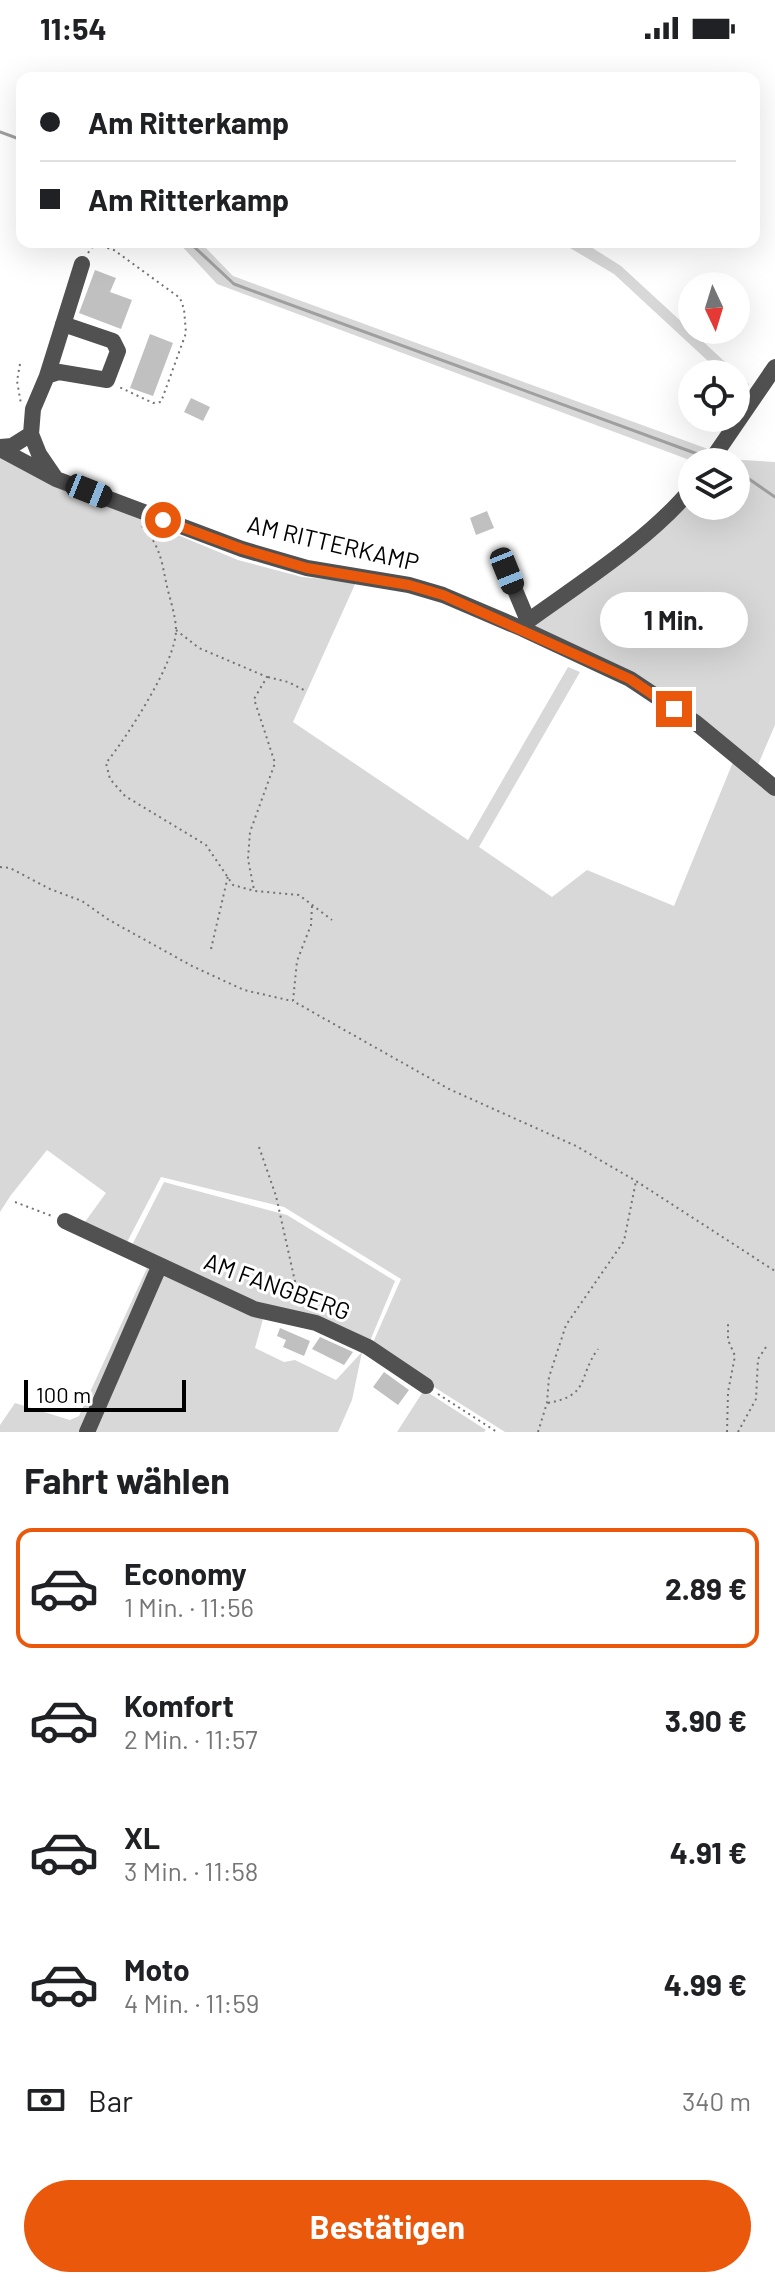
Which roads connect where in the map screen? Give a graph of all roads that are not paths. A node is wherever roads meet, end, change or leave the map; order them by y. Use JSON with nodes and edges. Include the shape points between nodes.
{"nodes":[{"id":1,"x":82,"y":264,"type":"dead end"},
{"id":2,"x":63,"y":324,"type":"junction"},
{"id":3,"x":775,"y":367,"type":"edge"},
{"id":4,"x":47,"y":376,"type":"junction"},
{"id":5,"x":31,"y":428,"type":"junction"},
{"id":6,"x":0,"y":448,"type":"edge"},
{"id":7,"x":720,"y":448,"type":"edge"},
{"id":8,"x":56,"y":479,"type":"junction"},
{"id":9,"x":678,"y":505,"type":"edge"},
{"id":10,"x":507,"y":571,"type":"dead end"},
{"id":11,"x":526,"y":625,"type":"junction"},
{"id":12,"x":775,"y":788,"type":"edge"},
{"id":13,"x":65,"y":1221,"type":"road end"},
{"id":14,"x":159,"y":1267,"type":"junction"},
{"id":15,"x":426,"y":1386,"type":"road end"},
{"id":16,"x":87,"y":1432,"type":"edge"}],
"edges":[{"from":1,"to":2,"type":"street"},
{"from":2,"to":4,"type":"street"},
{"from":2,"to":4,"type":"street","via":[[117,344],[118,351],[107,380],[59,372]]},
{"from":3,"to":7,"type":"street"},
{"from":4,"to":5,"type":"street"},
{"from":5,"to":6,"type":"street","via":[[12,446]]},
{"from":5,"to":8,"type":"street","via":[[39,454]]},
{"from":6,"to":8,"type":"street","name":"AM RITTERKAMP"},
{"from":8,"to":11,"type":"street","name":"AM RITTERKAMP","via":[[242,549],[307,568],[409,585]]},
{"from":9,"to":11,"type":"street"},
{"from":10,"to":11,"type":"street"},
{"from":11,"to":12,"type":"street","name":"AM RITTERKAMP","via":[[630,679],[696,723]]},
{"from":13,"to":14,"type":"street","name":"AM FANGBERG"},
{"from":14,"to":15,"type":"street","name":"AM FANGBERG","via":[[254,1309],[310,1322],[368,1347]]},
{"from":14,"to":16,"type":"street"}]}
